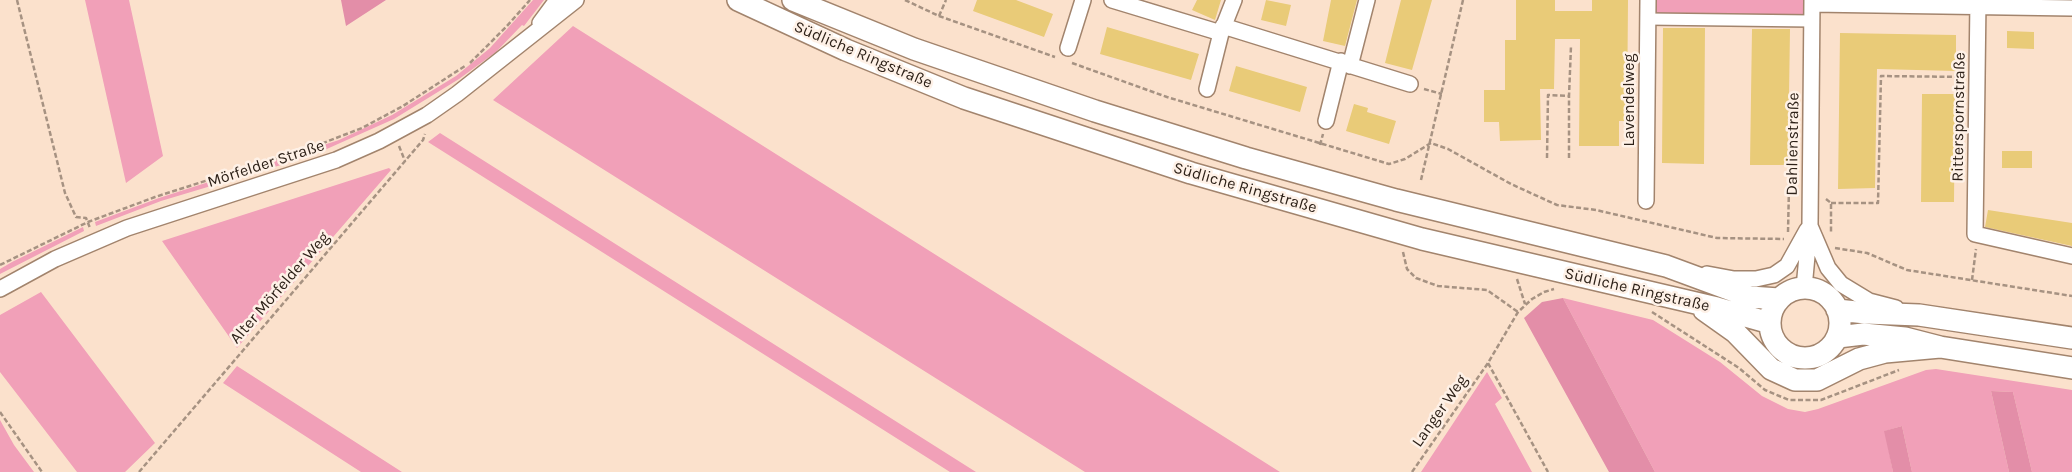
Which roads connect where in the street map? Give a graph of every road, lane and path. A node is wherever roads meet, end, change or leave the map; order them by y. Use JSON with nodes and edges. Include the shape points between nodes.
{"nodes":[{"id":1,"x":17,"y":0,"type":"edge"},
{"id":2,"x":530,"y":0,"type":"edge"},
{"id":3,"x":557,"y":0,"type":"edge"},
{"id":4,"x":576,"y":0,"type":"edge"},
{"id":5,"x":738,"y":0,"type":"edge"},
{"id":6,"x":794,"y":0,"type":"edge"},
{"id":7,"x":905,"y":0,"type":"edge"},
{"id":8,"x":946,"y":0,"type":"edge"},
{"id":9,"x":1083,"y":0,"type":"edge"},
{"id":10,"x":1112,"y":0,"type":"edge"},
{"id":11,"x":1234,"y":0,"type":"edge"},
{"id":12,"x":1367,"y":0,"type":"edge"},
{"id":13,"x":1463,"y":0,"type":"edge"},
{"id":14,"x":1648,"y":0,"type":"edge"},
{"id":15,"x":1812,"y":2,"type":"edge"},
{"id":16,"x":1978,"y":3,"type":"edge"},
{"id":17,"x":2072,"y":8,"type":"edge"},
{"id":18,"x":939,"y":16,"type":"junction"},
{"id":19,"x":1648,"y":19,"type":"junction"},
{"id":20,"x":1812,"y":21,"type":"junction"},
{"id":21,"x":1222,"y":29,"type":"junction"},
{"id":22,"x":525,"y":40,"type":"junction"},
{"id":23,"x":1571,"y":46,"type":"dead end"},
{"id":24,"x":1068,"y":48,"type":"dead end"},
{"id":25,"x":1346,"y":64,"type":"junction"},
{"id":26,"x":1977,"y":77,"type":"junction"},
{"id":27,"x":1410,"y":84,"type":"joint"},
{"id":28,"x":1207,"y":90,"type":"dead end"},
{"id":29,"x":1442,"y":94,"type":"junction"},
{"id":30,"x":1569,"y":96,"type":"junction"},
{"id":31,"x":426,"y":115,"type":"junction"},
{"id":32,"x":1326,"y":121,"type":"dead end"},
{"id":33,"x":1431,"y":143,"type":"junction"},
{"id":34,"x":1547,"y":158,"type":"dead end"},
{"id":35,"x":1568,"y":158,"type":"dead end"},
{"id":36,"x":1421,"y":180,"type":"dead end"},
{"id":37,"x":1810,"y":185,"type":"junction"},
{"id":38,"x":1646,"y":200,"type":"dead end"},
{"id":39,"x":1831,"y":203,"type":"junction"},
{"id":40,"x":88,"y":222,"type":"junction"},
{"id":41,"x":1810,"y":224,"type":"junction"},
{"id":42,"x":1975,"y":234,"type":"junction"},
{"id":43,"x":1831,"y":237,"type":"dead end"},
{"id":44,"x":94,"y":241,"type":"junction"},
{"id":45,"x":1832,"y":242,"type":"dead end"},
{"id":46,"x":1403,"y":247,"type":"dead end"},
{"id":47,"x":2072,"y":256,"type":"edge"},
{"id":48,"x":1512,"y":261,"type":"junction"},
{"id":49,"x":0,"y":265,"type":"edge"},
{"id":50,"x":1666,"y":266,"type":"junction"},
{"id":51,"x":1972,"y":280,"type":"junction"},
{"id":52,"x":1804,"y":288,"type":"junction"},
{"id":53,"x":0,"y":289,"type":"edge"},
{"id":54,"x":1563,"y":289,"type":"dead end"},
{"id":55,"x":2072,"y":296,"type":"edge"},
{"id":56,"x":1779,"y":299,"type":"junction"},
{"id":57,"x":1693,"y":302,"type":"junction"},
{"id":58,"x":1526,"y":305,"type":"junction"},
{"id":59,"x":1646,"y":309,"type":"dead end"},
{"id":60,"x":1837,"y":310,"type":"junction"},
{"id":61,"x":1518,"y":312,"type":"junction"},
{"id":62,"x":1919,"y":315,"type":"junction"},
{"id":63,"x":1770,"y":323,"type":"junction"},
{"id":64,"x":1838,"y":337,"type":"junction"},
{"id":65,"x":2072,"y":338,"type":"edge"},
{"id":66,"x":1940,"y":347,"type":"junction"},
{"id":67,"x":1488,"y":363,"type":"junction"},
{"id":68,"x":1906,"y":368,"type":"dead end"},
{"id":69,"x":2072,"y":368,"type":"edge"},
{"id":70,"x":0,"y":412,"type":"edge"},
{"id":71,"x":42,"y":472,"type":"edge"},
{"id":72,"x":139,"y":472,"type":"edge"},
{"id":73,"x":1412,"y":472,"type":"edge"},
{"id":74,"x":1548,"y":472,"type":"edge"}],
"edges":[{"from":1,"to":40,"type":"path","via":[[65,193],[76,216],[86,218]]},
{"from":2,"to":40,"type":"path","via":[[470,63],[383,117],[318,145]]},
{"from":3,"to":22,"type":"street","name":"Mörfelder Straße"},
{"from":4,"to":22,"type":"street","name":"Mörfelder Straße"},
{"from":5,"to":48,"type":"main road","name":"Südliche Ringstraße","via":[[905,75],[1038,124],[1251,191]]},
{"from":6,"to":50,"type":"main road","name":"Südliche Ringstraße","via":[[914,49],[1193,142],[1396,200]]},
{"from":7,"to":18,"type":"path"},
{"from":8,"to":18,"type":"path"},
{"from":9,"to":24,"type":"street"},
{"from":10,"to":21,"type":"street"},
{"from":11,"to":21,"type":"street"},
{"from":12,"to":25,"type":"street"},
{"from":13,"to":29,"type":"path"},
{"from":14,"to":19,"type":"street","name":"Lavendelweg"},
{"from":15,"to":16,"type":"street"},
{"from":15,"to":20,"type":"street","name":"Dahlienstraße"},
{"from":16,"to":17,"type":"street"},
{"from":16,"to":26,"type":"street","name":"Ritterspornstraße"},
{"from":18,"to":33,"type":"path","via":[[1167,97],[1389,164]]},
{"from":19,"to":20,"type":"street"},
{"from":19,"to":38,"type":"street","name":"Lavendelweg"},
{"from":20,"to":37,"type":"street","name":"Dahlienstraße"},
{"from":21,"to":25,"type":"street"},
{"from":21,"to":28,"type":"street"},
{"from":22,"to":31,"type":"street","name":"Mörfelder Straße","via":[[499,63]]},
{"from":23,"to":30,"type":"path"},
{"from":25,"to":27,"type":"street"},
{"from":25,"to":32,"type":"street"},
{"from":26,"to":39,"type":"path","via":[[1881,76],[1878,202]]},
{"from":26,"to":42,"type":"street","name":"Ritterspornstraße"},
{"from":27,"to":29,"type":"path"},
{"from":29,"to":33,"type":"path"},
{"from":30,"to":34,"type":"path","via":[[1548,95]]},
{"from":30,"to":35,"type":"path"},
{"from":31,"to":44,"type":"street","name":"Mörfelder Straße","via":[[336,160]]},
{"from":31,"to":72,"type":"path","name":"Alter Mörfelder Weg","via":[[423,140]]},
{"from":33,"to":36,"type":"path"},
{"from":33,"to":37,"type":"path","via":[[1557,205],[1596,210],[1717,238],[1782,240],[1787,237],[1790,187]]},
{"from":37,"to":39,"type":"path","via":[[1817,186]]},
{"from":37,"to":41,"type":"street","name":"Dahlienstraße"},
{"from":39,"to":43,"type":"path"},
{"from":40,"to":44,"type":"path"},
{"from":40,"to":49,"type":"path"},
{"from":41,"to":50,"type":"street","name":"Südliche Ringstraße","via":[[1787,266],[1774,276],[1734,279]]},
{"from":41,"to":52,"type":"street","name":"Dahlienstraße"},
{"from":41,"to":62,"type":"street","via":[[1828,268],[1841,284],[1870,301]]},
{"from":42,"to":47,"type":"street"},
{"from":42,"to":51,"type":"path"},
{"from":44,"to":53,"type":"street","name":"Mörfelder Straße"},
{"from":45,"to":51,"type":"path","via":[[1833,248],[1867,253],[1907,270]]},
{"from":46,"to":61,"type":"path","via":[[1407,269],[1416,278],[1438,286],[1486,290]]},
{"from":48,"to":57,"type":"main road","name":"Südliche Ringstraße"},
{"from":48,"to":58,"type":"path"},
{"from":50,"to":56,"type":"main road","name":"Südliche Ringstraße","via":[[1734,292]]},
{"from":51,"to":55,"type":"path"},
{"from":52,"to":56,"type":"main road","via":[[1790,291]]},
{"from":52,"to":60,"type":"main road","via":[[1828,296]]},
{"from":54,"to":58,"type":"path","name":"Langer Weg","via":[[1544,292]]},
{"from":56,"to":63,"type":"main road"},
{"from":57,"to":63,"type":"main road","name":"Südliche Ringstraße"},
{"from":57,"to":66,"type":"main road","via":[[1735,332],[1771,369],[1795,380],[1817,380],[1859,358]]},
{"from":58,"to":61,"type":"path","name":"Langer Weg"},
{"from":59,"to":68,"type":"path","via":[[1739,368],[1766,390],[1789,400],[1821,400]]},
{"from":60,"to":62,"type":"main road"},
{"from":60,"to":64,"type":"main road","via":[[1840,322]]},
{"from":61,"to":67,"type":"path","name":"Langer Weg"},
{"from":62,"to":65,"type":"main road"},
{"from":63,"to":64,"type":"main road","via":[[1779,347],[1798,358],[1819,356],[1830,349]]},
{"from":64,"to":66,"type":"main road","via":[[1863,334],[1905,338]]},
{"from":66,"to":69,"type":"main road"},
{"from":67,"to":73,"type":"path","name":"Langer Weg"},
{"from":67,"to":74,"type":"path"},
{"from":70,"to":71,"type":"path"}]}
